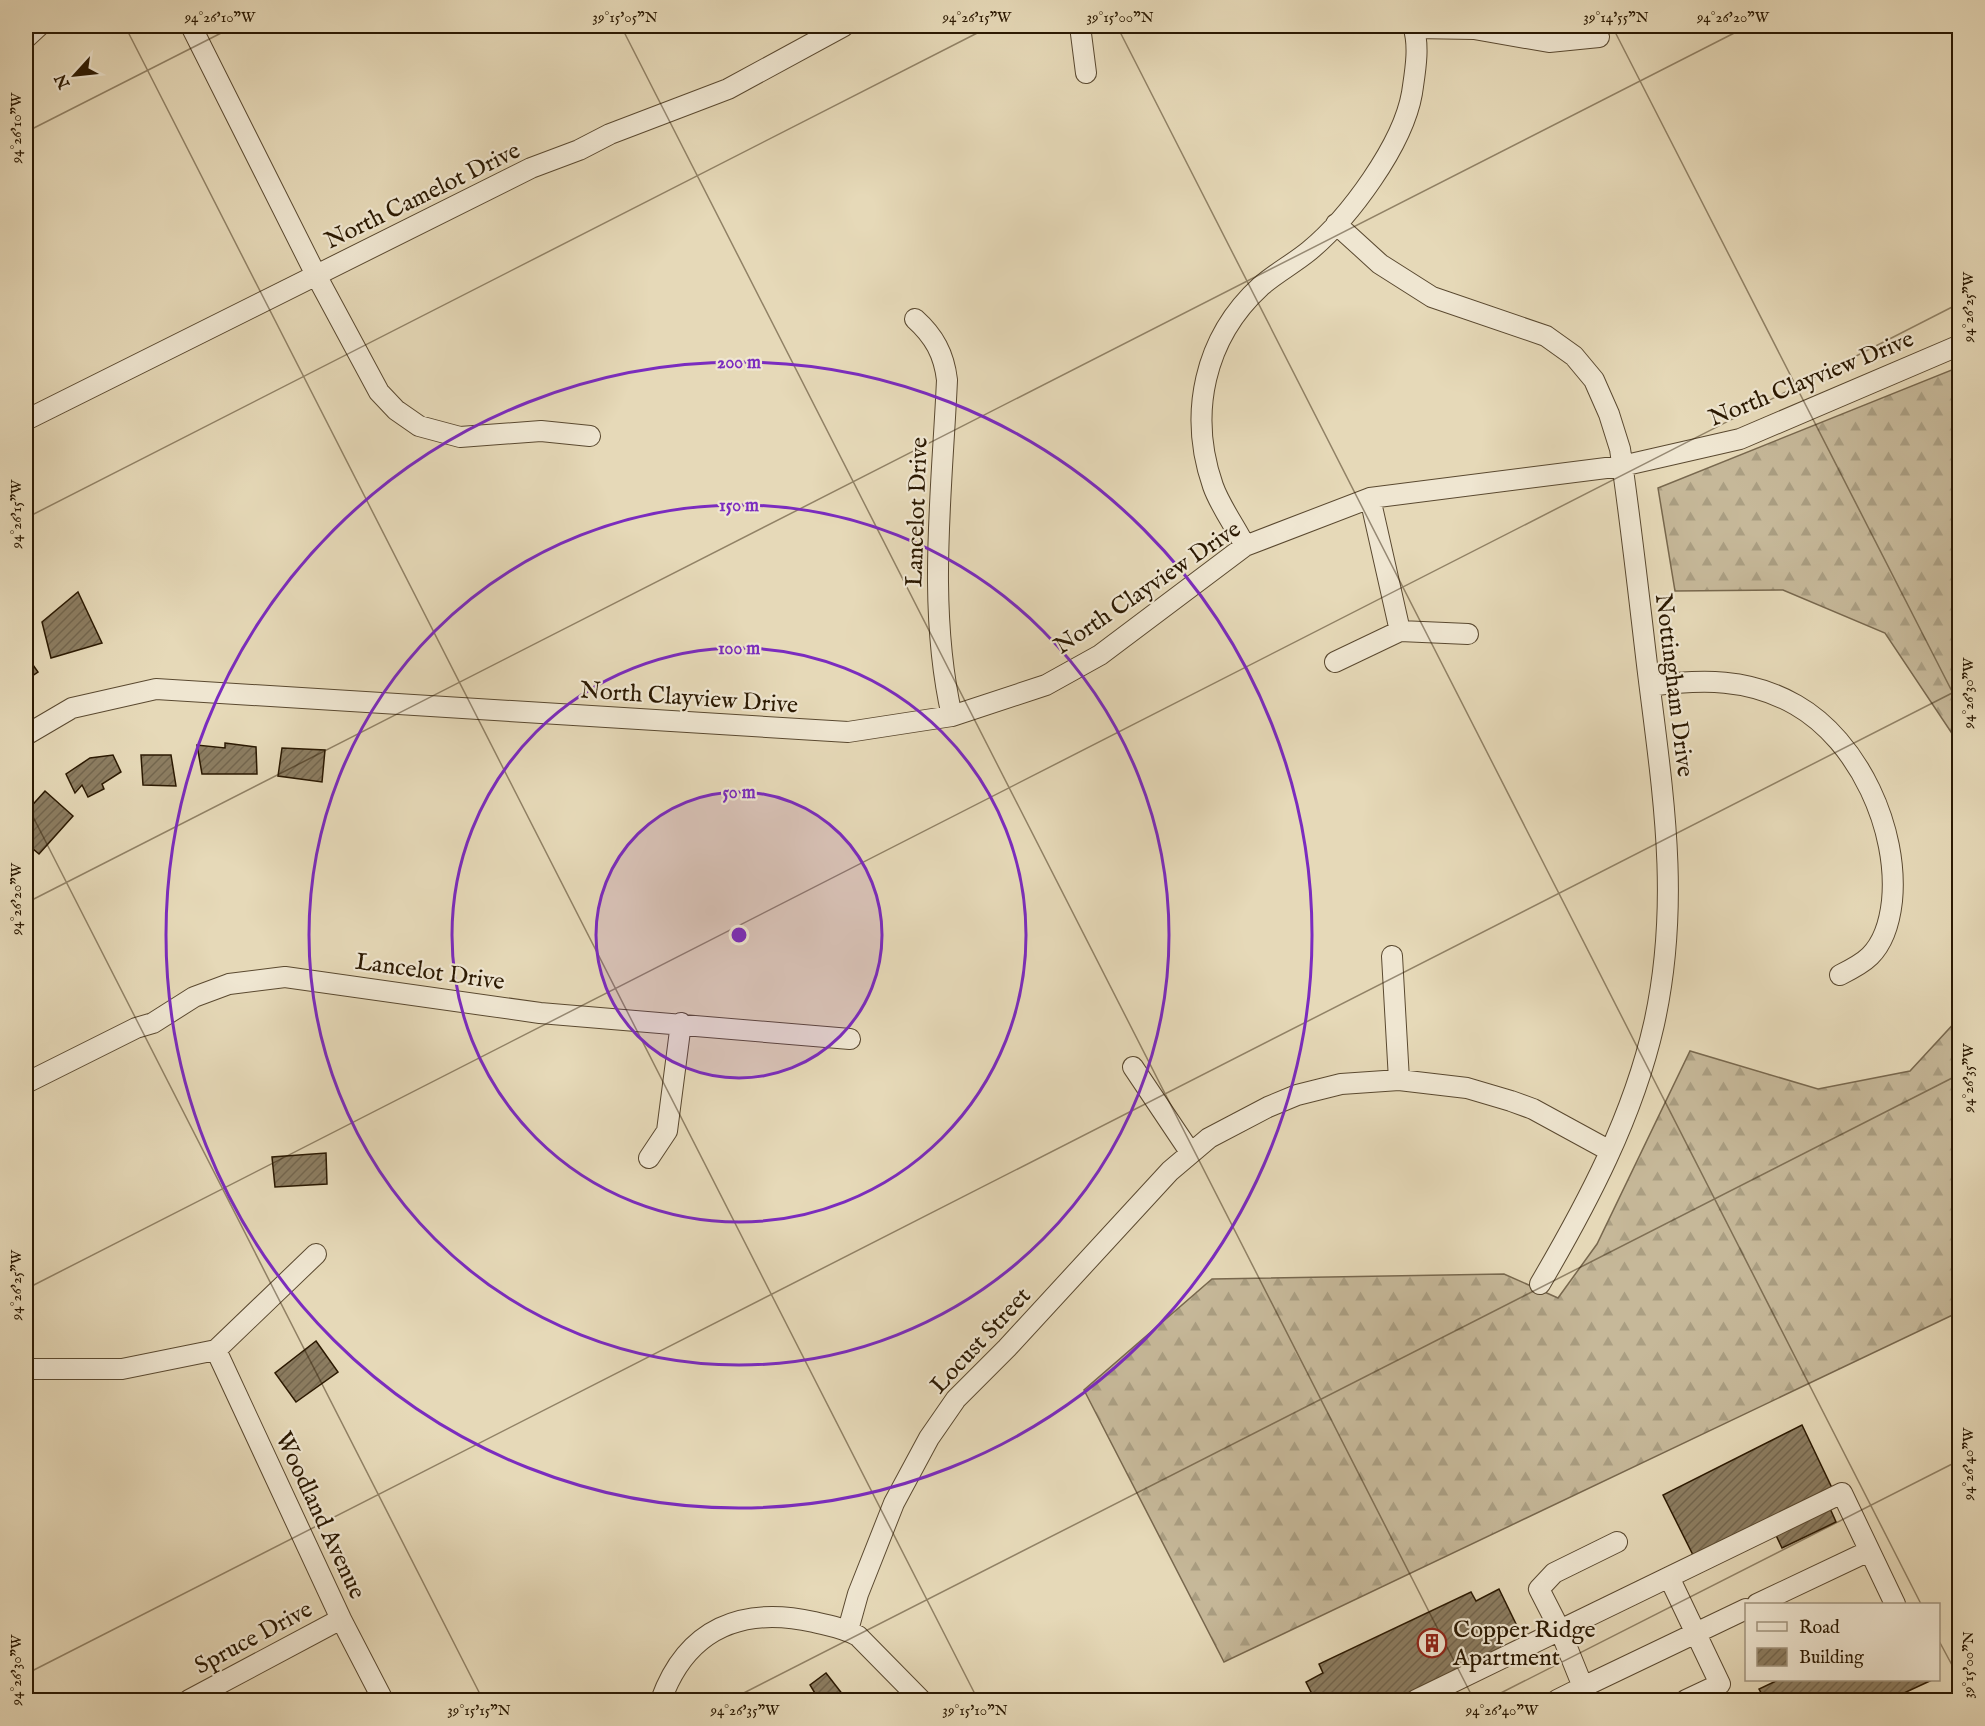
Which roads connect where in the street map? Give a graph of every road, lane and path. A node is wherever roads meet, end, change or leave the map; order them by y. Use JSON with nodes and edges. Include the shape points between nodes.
{"nodes":[{"id":1,"x":39,"y":26,"type":"edge"},
{"id":2,"x":191,"y":26,"type":"edge"},
{"id":3,"x":844,"y":26,"type":"edge"},
{"id":4,"x":1080,"y":26,"type":"edge"},
{"id":5,"x":1414,"y":27,"type":"edge"},
{"id":6,"x":1599,"y":37,"type":"dead end"},
{"id":7,"x":26,"y":38,"type":"edge"},
{"id":8,"x":1086,"y":73,"type":"dead end"},
{"id":9,"x":1336,"y":224,"type":"junction"},
{"id":10,"x":316,"y":275,"type":"junction"},
{"id":11,"x":915,"y":319,"type":"dead end"},
{"id":12,"x":1959,"y":345,"type":"edge"},
{"id":13,"x":26,"y":420,"type":"edge"},
{"id":14,"x":590,"y":436,"type":"dead end"},
{"id":15,"x":1622,"y":466,"type":"junction"},
{"id":16,"x":1370,"y":498,"type":"junction"},
{"id":17,"x":1245,"y":546,"type":"junction"},
{"id":18,"x":1400,"y":631,"type":"junction"},
{"id":19,"x":1468,"y":634,"type":"dead end"},
{"id":20,"x":1335,"y":662,"type":"dead end"},
{"id":21,"x":1650,"y":686,"type":"junction"},
{"id":22,"x":952,"y":716,"type":"junction"},
{"id":23,"x":26,"y":735,"type":"edge"},
{"id":24,"x":1392,"y":956,"type":"dead end"},
{"id":25,"x":1840,"y":975,"type":"dead end"},
{"id":26,"x":681,"y":1023,"type":"junction"},
{"id":27,"x":850,"y":1039,"type":"dead end"},
{"id":28,"x":1133,"y":1067,"type":"dead end"},
{"id":29,"x":1399,"y":1080,"type":"junction"},
{"id":30,"x":26,"y":1083,"type":"edge"},
{"id":31,"x":1611,"y":1151,"type":"junction"},
{"id":32,"x":1190,"y":1152,"type":"junction"},
{"id":33,"x":649,"y":1158,"type":"dead end"},
{"id":34,"x":316,"y":1254,"type":"dead end"},
{"id":35,"x":1540,"y":1284,"type":"dead end"},
{"id":36,"x":216,"y":1350,"type":"junction"},
{"id":37,"x":26,"y":1369,"type":"edge"},
{"id":38,"x":1617,"y":1542,"type":"dead end"},
{"id":39,"x":1869,"y":1551,"type":"junction"},
{"id":40,"x":1669,"y":1577,"type":"junction"},
{"id":41,"x":1767,"y":1602,"type":"edge"},
{"id":42,"x":1894,"y":1603,"type":"edge"},
{"id":43,"x":1745,"y":1609,"type":"edge"},
{"id":44,"x":341,"y":1619,"type":"junction"},
{"id":45,"x":848,"y":1630,"type":"junction"},
{"id":46,"x":1560,"y":1630,"type":"junction"},
{"id":47,"x":1697,"y":1633,"type":"junction"},
{"id":48,"x":1725,"y":1692,"type":"edge"},
{"id":49,"x":1586,"y":1694,"type":"edge"},
{"id":50,"x":189,"y":1701,"type":"edge"},
{"id":51,"x":383,"y":1701,"type":"edge"},
{"id":52,"x":661,"y":1701,"type":"edge"},
{"id":53,"x":921,"y":1701,"type":"edge"},
{"id":54,"x":1416,"y":1701,"type":"edge"},
{"id":55,"x":1557,"y":1701,"type":"edge"},
{"id":56,"x":1686,"y":1701,"type":"edge"}],
"edges":[{"from":1,"to":7,"type":"street"},
{"from":2,"to":10,"type":"street"},
{"from":3,"to":10,"type":"street","name":"North Camelot Drive","via":[[728,89],[531,168]]},
{"from":4,"to":8,"type":"street"},
{"from":5,"to":6,"type":"street","via":[[1474,29],[1549,42]]},
{"from":5,"to":9,"type":"street","via":[[1415,75],[1409,109],[1376,172]]},
{"from":9,"to":15,"type":"street","name":"Nottingham Drive","via":[[1380,264],[1432,297],[1546,336],[1574,356],[1594,380],[1609,414]]},
{"from":9,"to":17,"type":"street","via":[[1309,251],[1260,287],[1234,315],[1209,364],[1200,422],[1204,451],[1213,487]]},
{"from":10,"to":13,"type":"street","name":"North Camelot Drive"},
{"from":10,"to":14,"type":"street","via":[[375,387],[396,410],[419,426],[460,437],[541,431]]},
{"from":11,"to":22,"type":"street","name":"Lancelot Drive","via":[[934,340],[947,380],[938,612],[945,687]]},
{"from":12,"to":15,"type":"street","name":"North Clayview Drive","via":[[1740,439]]},
{"from":15,"to":16,"type":"street","name":"North Clayview Drive"},
{"from":15,"to":21,"type":"street","name":"Nottingham Drive"},
{"from":16,"to":17,"type":"street","name":"North Clayview Drive"},
{"from":16,"to":18,"type":"street"},
{"from":17,"to":22,"type":"street","name":"North Clayview Drive","via":[[1100,655],[1046,685]]},
{"from":18,"to":19,"type":"street"},
{"from":18,"to":20,"type":"street"},
{"from":21,"to":25,"type":"street","via":[[1717,680],[1773,693],[1820,722],[1857,766],[1885,830],[1893,887],[1890,914],[1871,955]]},
{"from":21,"to":31,"type":"street","name":"Nottingham Drive","via":[[1668,838],[1667,937],[1654,1025]]},
{"from":22,"to":23,"type":"street","name":"North Clayview Drive","via":[[848,732],[156,689],[72,708]]},
{"from":24,"to":29,"type":"street"},
{"from":26,"to":27,"type":"street","name":"Lancelot Drive"},
{"from":26,"to":30,"type":"street","name":"Lancelot Drive","via":[[540,1012],[285,977],[229,984],[194,997],[153,1023]]},
{"from":26,"to":33,"type":"street","via":[[667,1131]]},
{"from":28,"to":32,"type":"street"},
{"from":29,"to":31,"type":"street","name":"Locust Street","via":[[1467,1088],[1511,1101]]},
{"from":29,"to":32,"type":"street","name":"Locust Street","via":[[1341,1084],[1297,1095],[1209,1138]]},
{"from":31,"to":35,"type":"street","name":"Nottingham Drive"},
{"from":32,"to":45,"type":"street","name":"Locust Street","via":[[956,1399],[929,1438],[894,1503]]},
{"from":34,"to":36,"type":"street"},
{"from":36,"to":37,"type":"street","via":[[122,1368]]},
{"from":36,"to":44,"type":"street","name":"Woodland Avenue"},
{"from":38,"to":46,"type":"street","via":[[1554,1573],[1539,1589]]},
{"from":39,"to":40,"type":"street","via":[[1842,1493]]},
{"from":39,"to":41,"type":"street"},
{"from":39,"to":42,"type":"street"},
{"from":40,"to":46,"type":"street"},
{"from":40,"to":47,"type":"street"},
{"from":43,"to":47,"type":"street"},
{"from":44,"to":50,"type":"street","name":"Spruce Drive"},
{"from":44,"to":51,"type":"street","name":"Woodland Avenue"},
{"from":45,"to":52,"type":"street","via":[[792,1617],[739,1619],[696,1644],[680,1662]]},
{"from":45,"to":53,"type":"street","via":[[873,1650]]},
{"from":46,"to":49,"type":"street"},
{"from":46,"to":54,"type":"street"},
{"from":47,"to":48,"type":"street"},
{"from":47,"to":49,"type":"street"},
{"from":48,"to":56,"type":"street"},
{"from":49,"to":55,"type":"street"}]}
